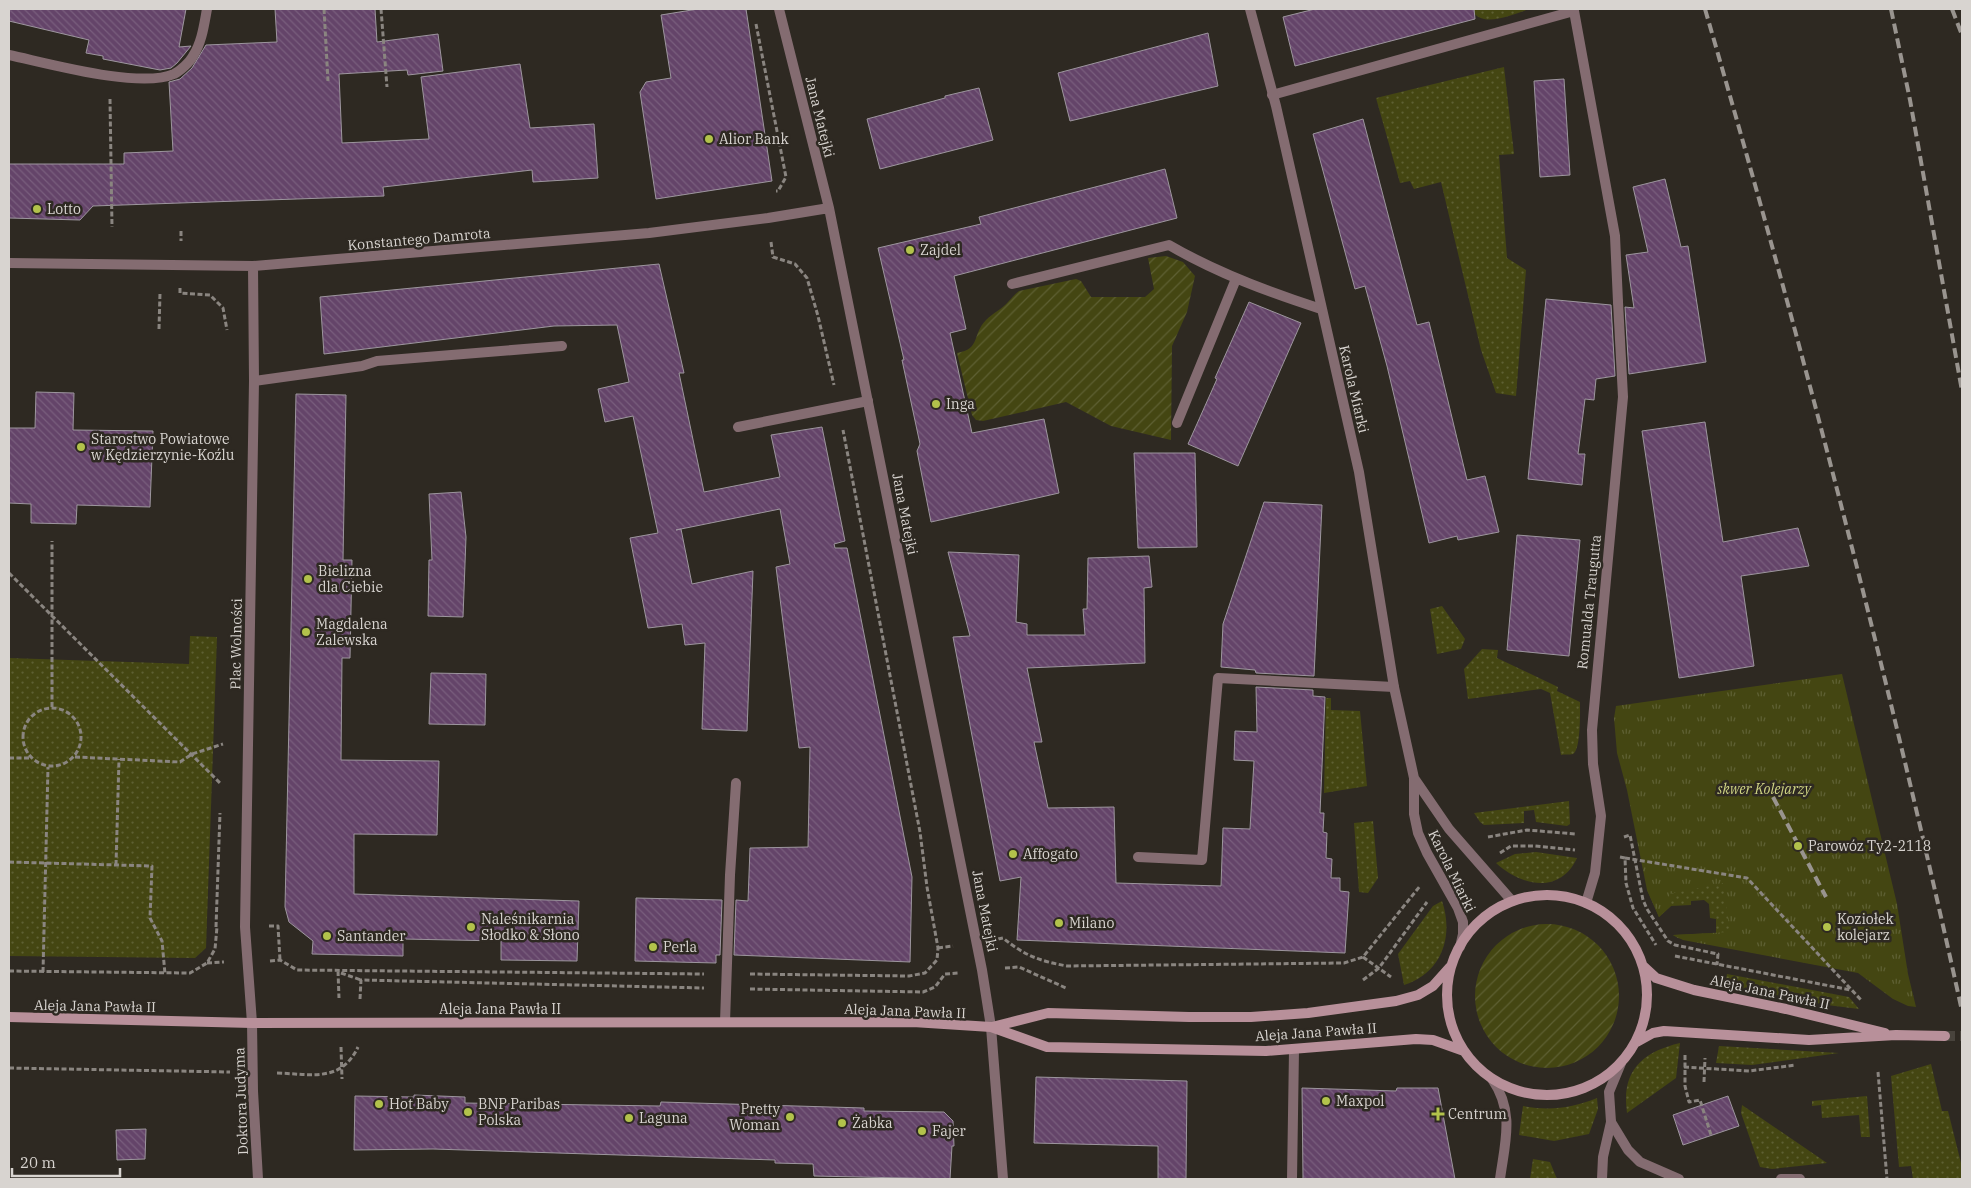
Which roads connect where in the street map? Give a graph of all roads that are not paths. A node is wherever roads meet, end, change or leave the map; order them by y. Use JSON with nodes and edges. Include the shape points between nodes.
{"nodes":[{"id":1,"x":207,"y":9,"type":"edge"},
{"id":2,"x":779,"y":9,"type":"edge"},
{"id":3,"x":1250,"y":9,"type":"edge"},
{"id":4,"x":9,"y":55,"type":"edge"},
{"id":5,"x":1272,"y":94,"type":"junction"},
{"id":6,"x":829,"y":208,"type":"junction"},
{"id":7,"x":9,"y":263,"type":"edge"},
{"id":8,"x":253,"y":266,"type":"junction"},
{"id":9,"x":1236,"y":279,"type":"junction"},
{"id":10,"x":1012,"y":284,"type":"dead end"},
{"id":11,"x":1322,"y":309,"type":"junction"},
{"id":12,"x":562,"y":346,"type":"dead end"},
{"id":13,"x":254,"y":381,"type":"junction"},
{"id":14,"x":868,"y":401,"type":"junction"},
{"id":15,"x":1177,"y":423,"type":"dead end"},
{"id":16,"x":738,"y":427,"type":"dead end"},
{"id":17,"x":1394,"y":687,"type":"junction"},
{"id":18,"x":1414,"y":778,"type":"junction"},
{"id":19,"x":736,"y":783,"type":"dead end"},
{"id":20,"x":1138,"y":857,"type":"dead end"},
{"id":21,"x":1512,"y":901,"type":"junction"},
{"id":22,"x":1586,"y":903,"type":"junction"},
{"id":23,"x":1460,"y":947,"type":"junction"},
{"id":24,"x":1643,"y":966,"type":"junction"},
{"id":25,"x":1451,"y":967,"type":"junction"},
{"id":26,"x":9,"y":1017,"type":"edge"},
{"id":27,"x":725,"y":1022,"type":"junction"},
{"id":28,"x":252,"y":1023,"type":"junction"},
{"id":29,"x":991,"y":1028,"type":"junction"},
{"id":30,"x":1896,"y":1035,"type":"junction"},
{"id":31,"x":1945,"y":1036,"type":"tunnel mouth"},
{"id":32,"x":1635,"y":1043,"type":"junction"},
{"id":33,"x":1294,"y":1050,"type":"junction"},
{"id":34,"x":1464,"y":1051,"type":"junction"},
{"id":35,"x":1621,"y":1063,"type":"junction"},
{"id":36,"x":1492,"y":1079,"type":"junction"},
{"id":37,"x":1611,"y":1122,"type":"junction"},
{"id":38,"x":1656,"y":1175,"type":"edge"},
{"id":39,"x":258,"y":1179,"type":"edge"},
{"id":40,"x":1003,"y":1179,"type":"edge"},
{"id":41,"x":1292,"y":1179,"type":"edge"},
{"id":42,"x":1500,"y":1179,"type":"edge"},
{"id":43,"x":1602,"y":1179,"type":"edge"},
{"id":44,"x":1679,"y":1179,"type":"edge"},
{"id":45,"x":1781,"y":1179,"type":"edge"},
{"id":46,"x":1800,"y":1179,"type":"edge"}],
"edges":[{"from":1,"to":4,"type":"street","via":[[193,58],[174,74],[151,78],[108,76]]},
{"from":2,"to":6,"type":"street","name":"Jana Matejki"},
{"from":3,"to":5,"type":"street","name":"Karola Miarki"},
{"from":5,"to":11,"type":"street","name":"Karola Miarki"},
{"from":5,"to":22,"type":"street","name":"Romualda Traugutta","via":[[1574,11],[1615,236],[1623,397],[1592,730],[1593,764],[1602,816],[1595,873]]},
{"from":6,"to":8,"type":"street","name":"Konstantego Damrota","via":[[648,233]]},
{"from":6,"to":14,"type":"street","name":"Jana Matejki"},
{"from":7,"to":8,"type":"street","name":"Konstantego Damrota"},
{"from":8,"to":13,"type":"street","name":"Plac Wolności"},
{"from":9,"to":10,"type":"street","via":[[1169,245]]},
{"from":9,"to":11,"type":"street"},
{"from":9,"to":15,"type":"street"},
{"from":11,"to":17,"type":"street","name":"Karola Miarki","via":[[1359,472]]},
{"from":12,"to":13,"type":"street","via":[[377,361],[362,366]]},
{"from":13,"to":28,"type":"street","name":"Plac Wolności","via":[[245,927]]},
{"from":14,"to":16,"type":"street"},
{"from":14,"to":29,"type":"street","name":"Jana Matejki","via":[[977,943]]},
{"from":17,"to":18,"type":"street","name":"Karola Miarki"},
{"from":17,"to":20,"type":"street","via":[[1218,678],[1202,860]]},
{"from":18,"to":21,"type":"street","name":"Karola Miarki","via":[[1449,829]]},
{"from":18,"to":23,"type":"street","name":"Karola Miarki","via":[[1414,814],[1418,833],[1458,908],[1463,922]]},
{"from":19,"to":27,"type":"street"},
{"from":21,"to":22,"type":"main road","via":[[1563,896]]},
{"from":21,"to":23,"type":"main road","via":[[1491,912],[1474,927]]},
{"from":22,"to":24,"type":"main road","via":[[1617,924],[1633,943]]},
{"from":23,"to":25,"type":"main road"},
{"from":24,"to":30,"type":"main road","name":"Aleja Jana Pawła II","via":[[1656,978],[1694,990]]},
{"from":24,"to":32,"type":"main road","via":[[1647,1000]]},
{"from":25,"to":29,"type":"main road","name":"Aleja Jana Pawła II","via":[[1418,995],[1308,1014],[1189,1017],[1048,1013]]},
{"from":25,"to":34,"type":"main road","via":[[1448,1010],[1453,1030]]},
{"from":26,"to":28,"type":"main road","name":"Aleja Jana Pawła II"},
{"from":27,"to":28,"type":"main road","name":"Aleja Jana Pawła II"},
{"from":27,"to":29,"type":"main road","name":"Aleja Jana Pawła II","via":[[913,1022]]},
{"from":28,"to":39,"type":"street","name":"Doktora Judyma"},
{"from":29,"to":33,"type":"main road","name":"Aleja Jana Pawła II","via":[[1047,1047]]},
{"from":29,"to":40,"type":"street","name":"Jana Matejki"},
{"from":30,"to":31,"type":"main road","name":"Aleja Jana Pawła II"},
{"from":30,"to":32,"type":"main road","name":"Aleja Jana Pawła II","via":[[1809,1040],[1664,1031]]},
{"from":32,"to":35,"type":"main road"},
{"from":33,"to":34,"type":"main road","name":"Aleja Jana Pawła II","via":[[1416,1039],[1433,1040]]},
{"from":33,"to":41,"type":"street"},
{"from":34,"to":36,"type":"main road"},
{"from":35,"to":36,"type":"main road","via":[[1603,1079],[1586,1088],[1562,1094],[1538,1095],[1513,1089]]},
{"from":35,"to":37,"type":"street","via":[[1609,1092]]},
{"from":36,"to":42,"type":"street","via":[[1501,1092],[1507,1119]]},
{"from":37,"to":38,"type":"street","via":[[1628,1150]]},
{"from":37,"to":43,"type":"street"},
{"from":38,"to":44,"type":"street"},
{"from":45,"to":46,"type":"street"}]}
